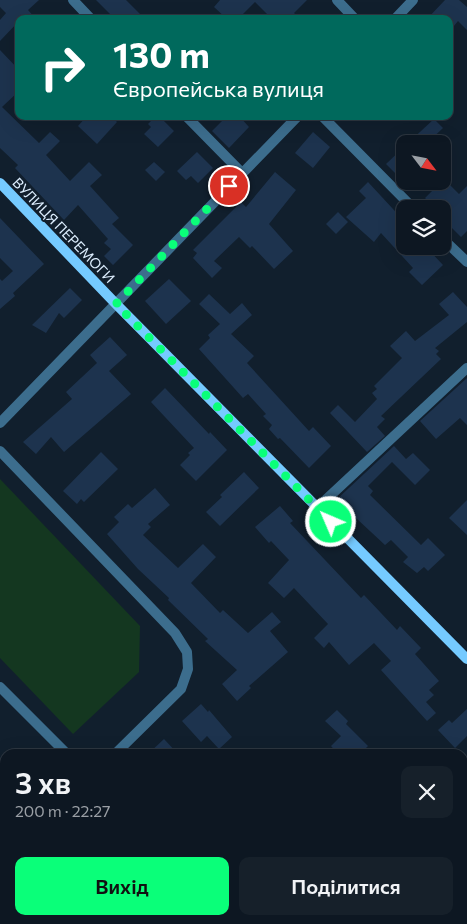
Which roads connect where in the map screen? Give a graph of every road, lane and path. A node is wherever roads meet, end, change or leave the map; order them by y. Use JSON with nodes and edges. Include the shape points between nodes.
{"nodes":[{"id":1,"x":72,"y":0,"type":"edge"},
{"id":2,"x":337,"y":0,"type":"edge"},
{"id":3,"x":413,"y":0,"type":"edge"},
{"id":4,"x":87,"y":15,"type":"edge"},
{"id":5,"x":351,"y":15,"type":"edge"},
{"id":6,"x":399,"y":15,"type":"edge"},
{"id":7,"x":190,"y":120,"type":"edge"},
{"id":8,"x":294,"y":120,"type":"edge"},
{"id":9,"x":326,"y":120,"type":"edge"},
{"id":10,"x":242,"y":173,"type":"junction"},
{"id":11,"x":0,"y":183,"type":"edge"},
{"id":12,"x":405,"y":200,"type":"edge"},
{"id":13,"x":451,"y":247,"type":"edge"},
{"id":14,"x":467,"y":262,"type":"edge"},
{"id":15,"x":116,"y":304,"type":"junction"},
{"id":16,"x":467,"y":368,"type":"edge"},
{"id":17,"x":0,"y":423,"type":"edge"},
{"id":18,"x":0,"y":451,"type":"edge"},
{"id":19,"x":317,"y":508,"type":"junction"},
{"id":20,"x":467,"y":659,"type":"edge"},
{"id":21,"x":0,"y":686,"type":"edge"},
{"id":22,"x":62,"y":749,"type":"edge"},
{"id":23,"x":120,"y":749,"type":"edge"}],
"edges":[{"from":1,"to":4,"type":"street"},
{"from":2,"to":5,"type":"street"},
{"from":3,"to":6,"type":"street"},
{"from":7,"to":10,"type":"street"},
{"from":8,"to":10,"type":"street"},
{"from":9,"to":12,"type":"street"},
{"from":10,"to":15,"type":"street"},
{"from":11,"to":15,"type":"street","name":"ВУЛИЦЯ ПЕРЕМОГИ"},
{"from":13,"to":14,"type":"street"},
{"from":15,"to":17,"type":"street"},
{"from":15,"to":19,"type":"street","name":"ВУЛИЦЯ ПЕРЕМОГИ"},
{"from":16,"to":19,"type":"street"},
{"from":18,"to":23,"type":"street","via":[[175,633],[187,652],[188,670],[181,688]]},
{"from":19,"to":20,"type":"street","name":"ВУЛИЦЯ ПЕРЕМОГИ"},
{"from":21,"to":22,"type":"street"}]}
